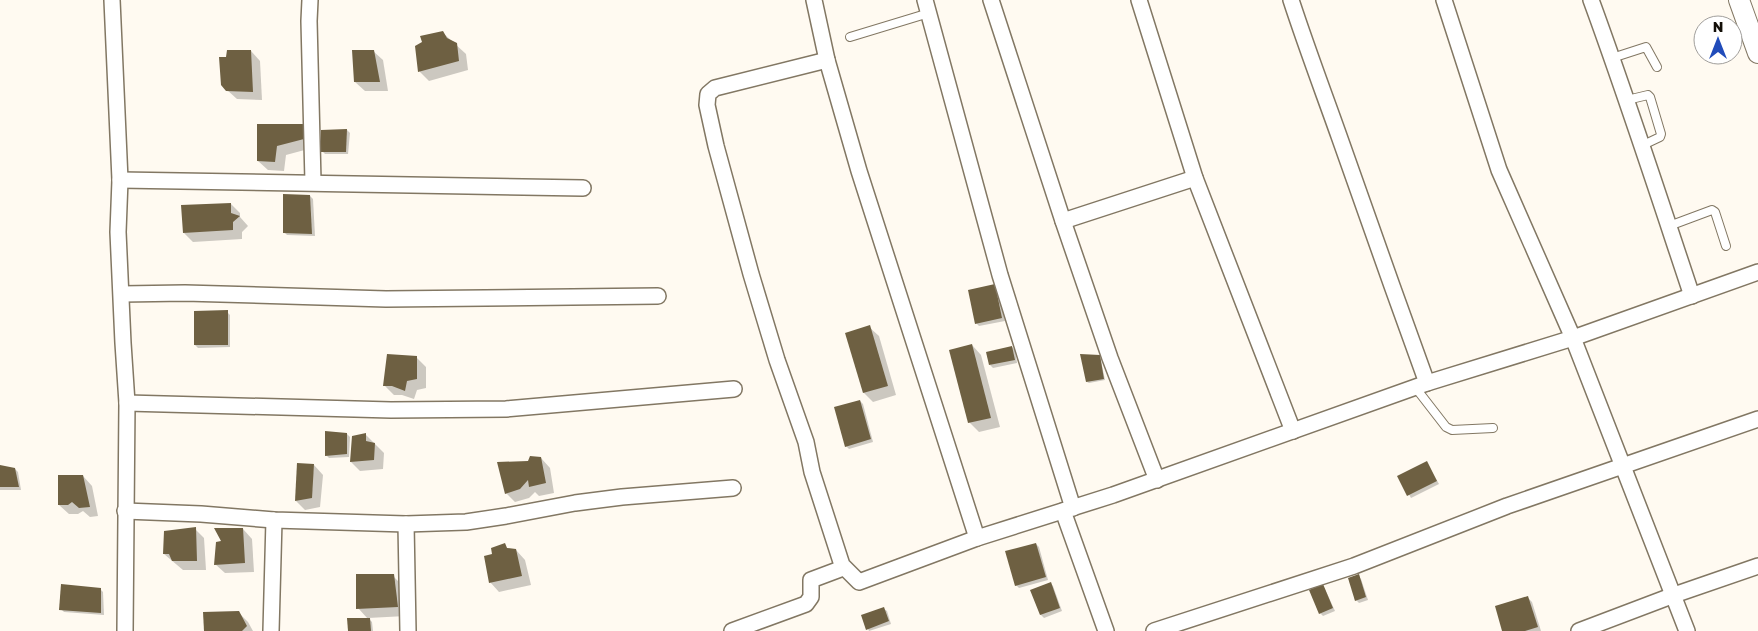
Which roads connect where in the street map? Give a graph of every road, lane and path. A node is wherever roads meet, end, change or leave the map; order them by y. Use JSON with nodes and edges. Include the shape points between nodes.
{"nodes":[{"id":1,"x":112,"y":0,"type":"edge"},
{"id":2,"x":310,"y":0,"type":"edge"},
{"id":3,"x":814,"y":0,"type":"edge"},
{"id":4,"x":991,"y":0,"type":"edge"},
{"id":5,"x":1139,"y":0,"type":"edge"},
{"id":6,"x":1290,"y":0,"type":"edge"},
{"id":7,"x":1444,"y":0,"type":"edge"},
{"id":8,"x":1591,"y":0,"type":"edge"},
{"id":9,"x":1739,"y":0,"type":"edge"},
{"id":10,"x":927,"y":6,"type":"edge"},
{"id":11,"x":1754,"y":31,"type":"edge"},
{"id":12,"x":850,"y":37,"type":"dead end"},
{"id":13,"x":1758,"y":53,"type":"edge"},
{"id":14,"x":1612,"y":58,"type":"junction"},
{"id":15,"x":827,"y":60,"type":"junction"},
{"id":16,"x":1657,"y":67,"type":"dead end"},
{"id":17,"x":1626,"y":100,"type":"junction"},
{"id":18,"x":1641,"y":146,"type":"junction"},
{"id":19,"x":1195,"y":178,"type":"junction"},
{"id":20,"x":120,"y":180,"type":"junction"},
{"id":21,"x":313,"y":182,"type":"junction"},
{"id":22,"x":583,"y":188,"type":"dead end"},
{"id":23,"x":1063,"y":221,"type":"junction"},
{"id":24,"x":1669,"y":226,"type":"junction"},
{"id":25,"x":1726,"y":246,"type":"dead end"},
{"id":26,"x":1758,"y":272,"type":"edge"},
{"id":27,"x":122,"y":294,"type":"junction"},
{"id":28,"x":658,"y":296,"type":"dead end"},
{"id":29,"x":1692,"y":296,"type":"junction"},
{"id":30,"x":1573,"y":338,"type":"junction"},
{"id":31,"x":1421,"y":385,"type":"junction"},
{"id":32,"x":734,"y":389,"type":"dead end"},
{"id":33,"x":128,"y":403,"type":"junction"},
{"id":34,"x":1758,"y":419,"type":"edge"},
{"id":35,"x":1492,"y":428,"type":"dead end"},
{"id":36,"x":1292,"y":432,"type":"junction"},
{"id":37,"x":1623,"y":465,"type":"junction"},
{"id":38,"x":1157,"y":480,"type":"junction"},
{"id":39,"x":733,"y":488,"type":"dead end"},
{"id":40,"x":1068,"y":510,"type":"junction"},
{"id":41,"x":125,"y":511,"type":"junction"},
{"id":42,"x":274,"y":520,"type":"junction"},
{"id":43,"x":406,"y":524,"type":"junction"},
{"id":44,"x":977,"y":538,"type":"junction"},
{"id":45,"x":1758,"y":566,"type":"edge"},
{"id":46,"x":840,"y":569,"type":"junction"},
{"id":47,"x":1674,"y":595,"type":"junction"},
{"id":48,"x":125,"y":631,"type":"edge"},
{"id":49,"x":271,"y":631,"type":"edge"},
{"id":50,"x":408,"y":631,"type":"edge"},
{"id":51,"x":732,"y":631,"type":"edge"},
{"id":52,"x":1106,"y":631,"type":"edge"},
{"id":53,"x":1154,"y":631,"type":"edge"},
{"id":54,"x":1579,"y":631,"type":"edge"},
{"id":55,"x":1687,"y":631,"type":"edge"}],
"edges":[{"from":1,"to":20,"type":"street"},
{"from":2,"to":21,"type":"street"},
{"from":3,"to":15,"type":"street"},
{"from":4,"to":23,"type":"street"},
{"from":5,"to":19,"type":"street"},
{"from":6,"to":31,"type":"street"},
{"from":7,"to":30,"type":"street","via":[[1499,170]]},
{"from":8,"to":14,"type":"street"},
{"from":9,"to":11,"type":"street"},
{"from":10,"to":12,"type":"lane"},
{"from":10,"to":40,"type":"street"},
{"from":11,"to":13,"type":"street"},
{"from":14,"to":16,"type":"lane","via":[[1646,47]]},
{"from":14,"to":17,"type":"street"},
{"from":15,"to":44,"type":"street","via":[[859,171]]},
{"from":15,"to":46,"type":"street","via":[[715,88],[708,94],[707,105],[750,274],[806,442]]},
{"from":17,"to":18,"type":"street"},
{"from":17,"to":18,"type":"lane","via":[[1648,95],[1661,131],[1660,137]]},
{"from":18,"to":24,"type":"street"},
{"from":19,"to":23,"type":"street"},
{"from":19,"to":36,"type":"street"},
{"from":20,"to":21,"type":"street"},
{"from":20,"to":27,"type":"street","via":[[118,232]]},
{"from":21,"to":22,"type":"street"},
{"from":23,"to":38,"type":"street","via":[[1110,358]]},
{"from":24,"to":25,"type":"lane","via":[[1712,210]]},
{"from":24,"to":29,"type":"street"},
{"from":26,"to":29,"type":"street"},
{"from":27,"to":28,"type":"street","via":[[386,299]]},
{"from":27,"to":33,"type":"street"},
{"from":29,"to":30,"type":"street"},
{"from":30,"to":31,"type":"street"},
{"from":30,"to":37,"type":"street"},
{"from":31,"to":35,"type":"lane","via":[[1446,427],[1452,430]]},
{"from":31,"to":36,"type":"street"},
{"from":32,"to":33,"type":"street","via":[[506,409],[391,410]]},
{"from":33,"to":41,"type":"street"},
{"from":34,"to":37,"type":"street"},
{"from":36,"to":38,"type":"street"},
{"from":37,"to":47,"type":"street"},
{"from":37,"to":53,"type":"street","via":[[1354,566]]},
{"from":38,"to":40,"type":"street"},
{"from":39,"to":43,"type":"street","via":[[576,502],[466,522]]},
{"from":40,"to":44,"type":"street"},
{"from":40,"to":52,"type":"street"},
{"from":41,"to":42,"type":"street"},
{"from":41,"to":48,"type":"street"},
{"from":42,"to":43,"type":"street"},
{"from":42,"to":49,"type":"street"},
{"from":43,"to":50,"type":"street"},
{"from":44,"to":46,"type":"street","via":[[859,582]]},
{"from":45,"to":47,"type":"street"},
{"from":46,"to":51,"type":"street","via":[[811,580],[806,604]]},
{"from":47,"to":54,"type":"street"},
{"from":47,"to":55,"type":"street"}]}
